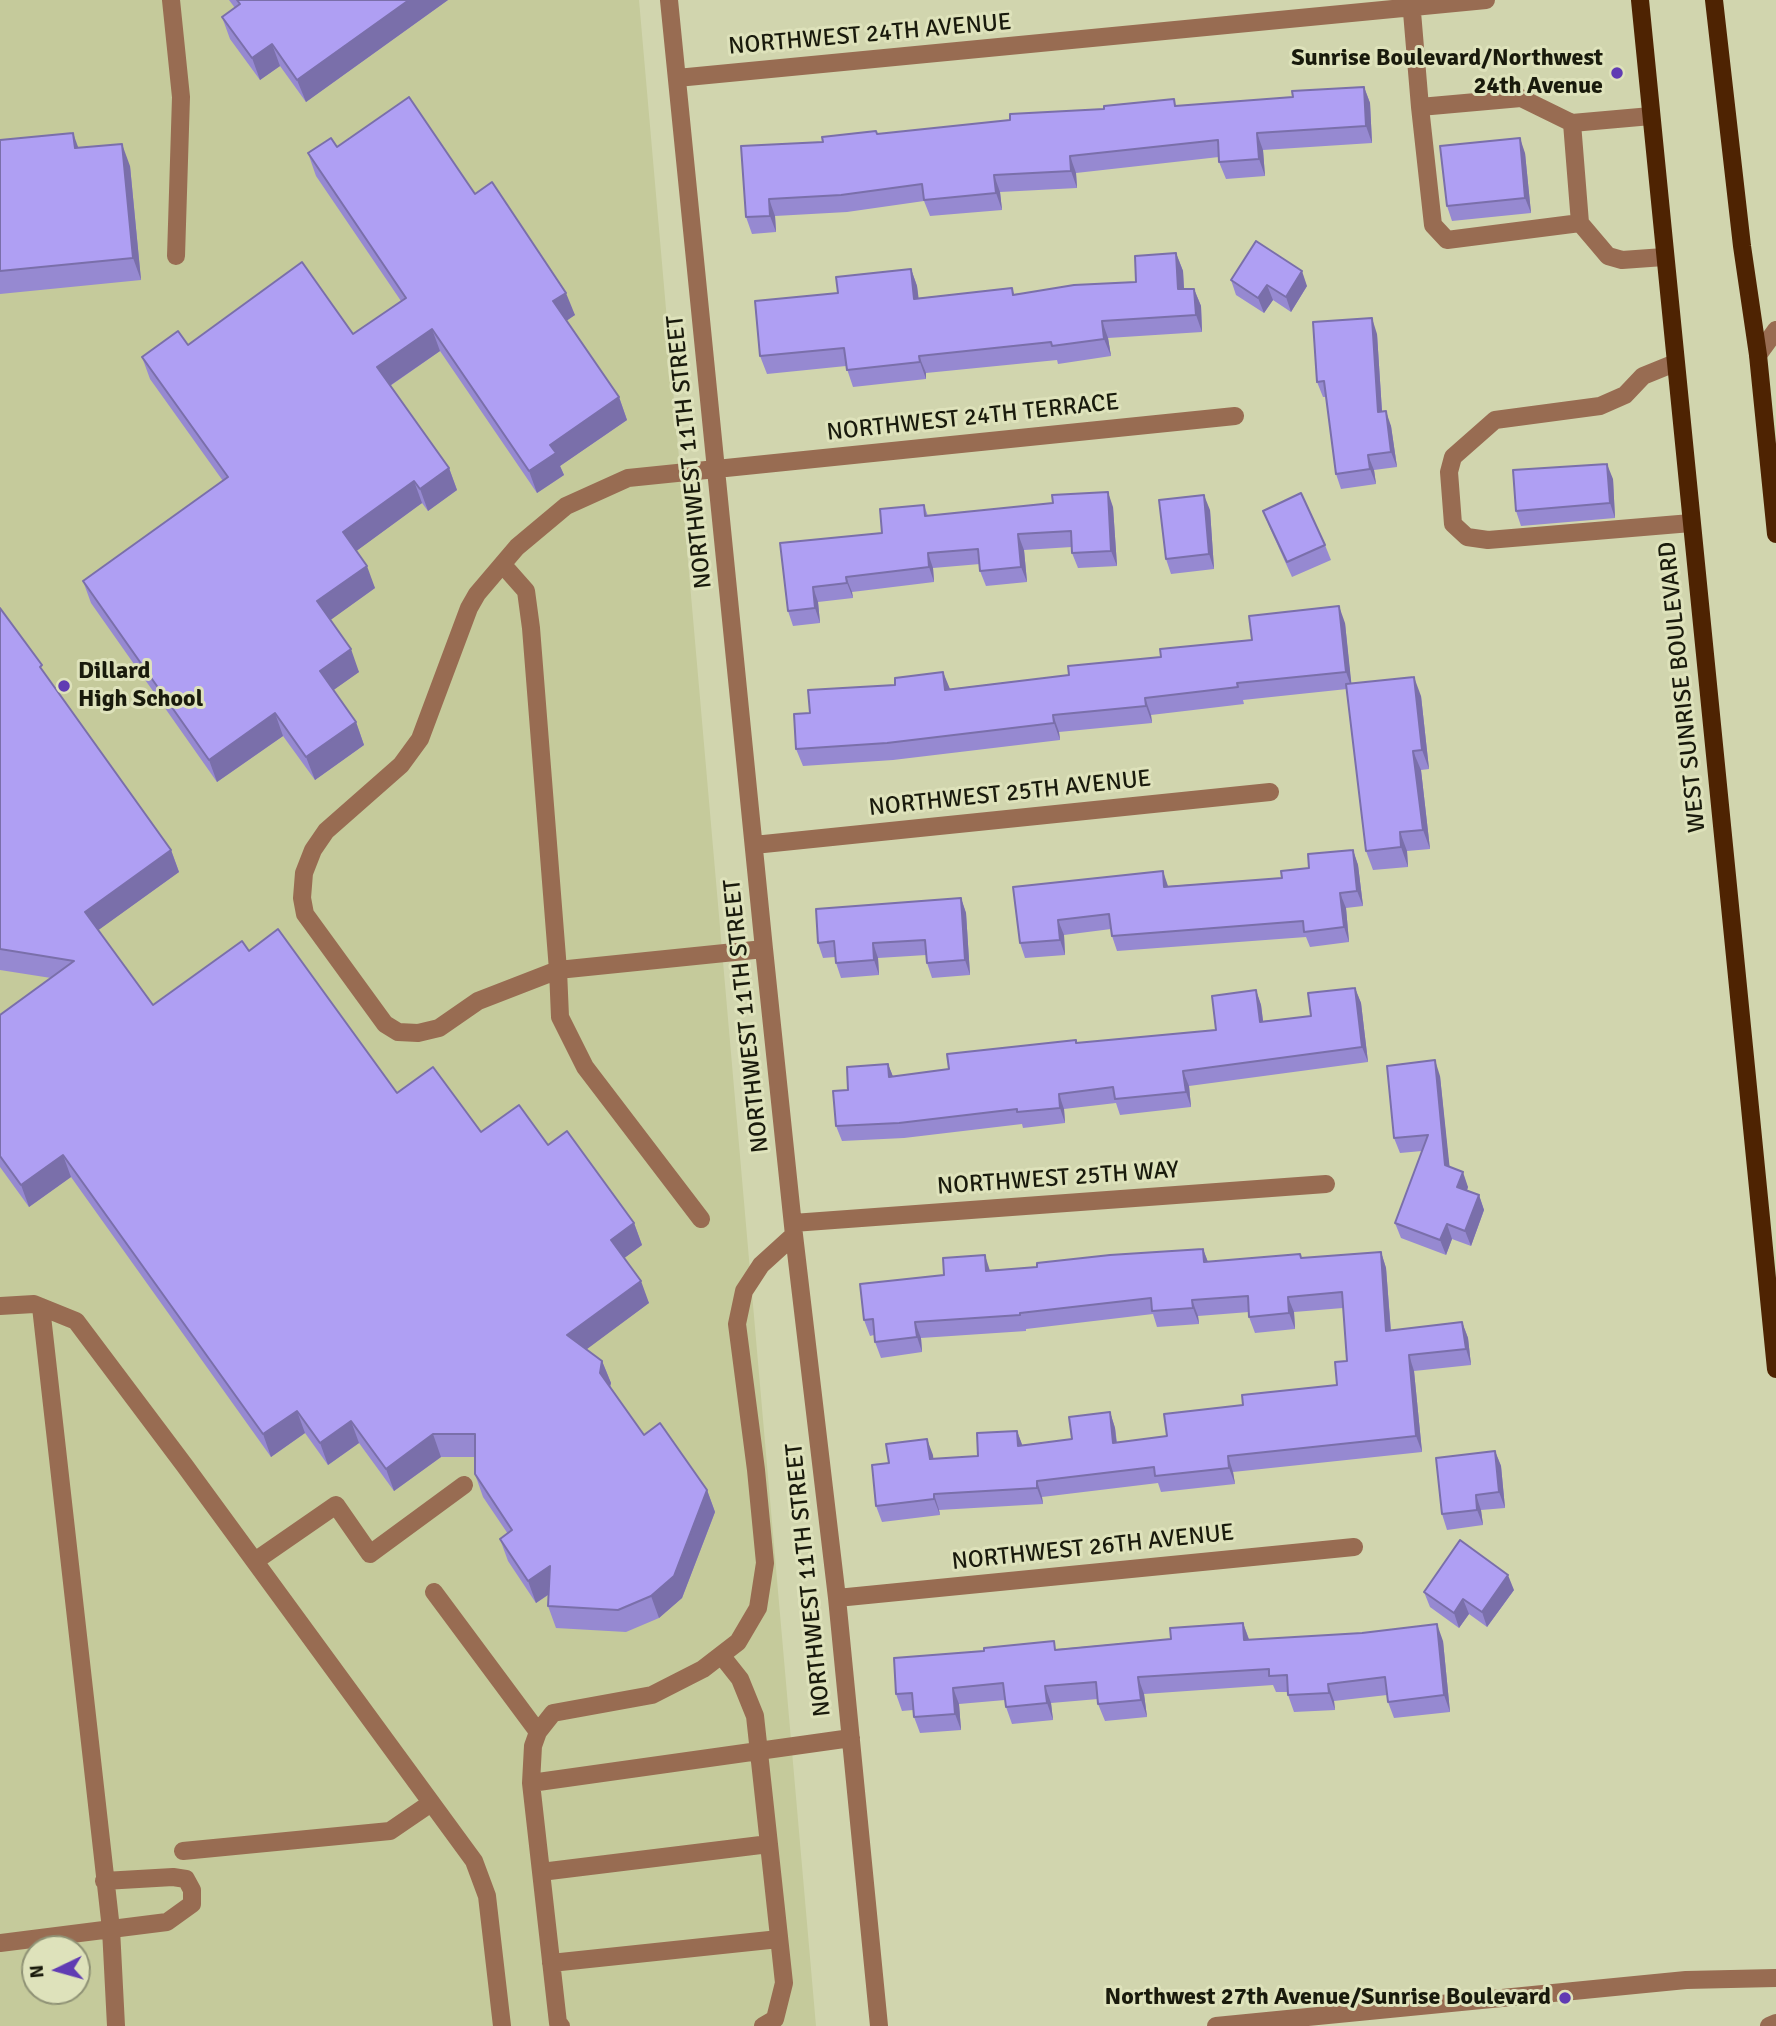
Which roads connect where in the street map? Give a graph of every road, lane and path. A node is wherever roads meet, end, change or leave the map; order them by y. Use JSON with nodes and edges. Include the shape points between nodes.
{"nodes":[{"id":1,"x":171,"y":0,"type":"edge"},
{"id":2,"x":669,"y":0,"type":"edge"},
{"id":3,"x":1486,"y":0,"type":"edge"},
{"id":4,"x":1640,"y":0,"type":"edge"},
{"id":5,"x":1714,"y":0,"type":"edge"},
{"id":6,"x":1411,"y":4,"type":"edge"},
{"id":7,"x":677,"y":78,"type":"junction"},
{"id":8,"x":1420,"y":107,"type":"junction"},
{"id":9,"x":1651,"y":116,"type":"junction"},
{"id":10,"x":1572,"y":123,"type":"junction"},
{"id":11,"x":1580,"y":223,"type":"junction"},
{"id":12,"x":176,"y":256,"type":"dead end"},
{"id":13,"x":1664,"y":257,"type":"junction"},
{"id":14,"x":1776,"y":330,"type":"edge"},
{"id":15,"x":1758,"y":355,"type":"junction"},
{"id":16,"x":1675,"y":363,"type":"junction"},
{"id":17,"x":1235,"y":416,"type":"dead end"},
{"id":18,"x":716,"y":469,"type":"junction"},
{"id":19,"x":1691,"y":523,"type":"junction"},
{"id":20,"x":1776,"y":534,"type":"edge"},
{"id":21,"x":503,"y":565,"type":"junction"},
{"id":22,"x":1270,"y":792,"type":"dead end"},
{"id":23,"x":754,"y":845,"type":"junction"},
{"id":24,"x":764,"y":948,"type":"junction"},
{"id":25,"x":558,"y":970,"type":"junction"},
{"id":26,"x":1326,"y":1184,"type":"dead end"},
{"id":27,"x":701,"y":1219,"type":"dead end"},
{"id":28,"x":794,"y":1229,"type":"junction"},
{"id":29,"x":0,"y":1306,"type":"edge"},
{"id":30,"x":41,"y":1307,"type":"junction"},
{"id":31,"x":1776,"y":1368,"type":"edge"},
{"id":32,"x":464,"y":1485,"type":"dead end"},
{"id":33,"x":1354,"y":1547,"type":"dead end"},
{"id":34,"x":255,"y":1560,"type":"junction"},
{"id":35,"x":434,"y":1592,"type":"dead end"},
{"id":36,"x":837,"y":1598,"type":"junction"},
{"id":37,"x":721,"y":1655,"type":"junction"},
{"id":38,"x":538,"y":1732,"type":"junction"},
{"id":39,"x":851,"y":1738,"type":"junction"},
{"id":40,"x":759,"y":1751,"type":"junction"},
{"id":41,"x":531,"y":1783,"type":"junction"},
{"id":42,"x":431,"y":1802,"type":"junction"},
{"id":43,"x":769,"y":1844,"type":"junction"},
{"id":44,"x":183,"y":1851,"type":"dead end"},
{"id":45,"x":541,"y":1872,"type":"junction"},
{"id":46,"x":104,"y":1881,"type":"junction"},
{"id":47,"x":111,"y":1929,"type":"junction"},
{"id":48,"x":779,"y":1939,"type":"junction"},
{"id":49,"x":0,"y":1943,"type":"edge"},
{"id":50,"x":551,"y":1963,"type":"junction"},
{"id":51,"x":1776,"y":1978,"type":"edge"},
{"id":52,"x":1776,"y":2023,"type":"edge"},
{"id":53,"x":116,"y":2026,"type":"edge"},
{"id":54,"x":502,"y":2026,"type":"edge"},
{"id":55,"x":561,"y":2026,"type":"edge"},
{"id":56,"x":762,"y":2026,"type":"edge"},
{"id":57,"x":879,"y":2026,"type":"edge"},
{"id":58,"x":1216,"y":2026,"type":"edge"},
{"id":59,"x":1769,"y":2026,"type":"edge"}],
"edges":[{"from":1,"to":12,"type":"street","via":[[181,97]]},
{"from":2,"to":7,"type":"street","name":"NORTHWEST 11TH STREET"},
{"from":3,"to":6,"type":"street","name":"NORTHWEST 24TH AVENUE"},
{"from":4,"to":9,"type":"main road","name":"WEST SUNRISE BOULEVARD"},
{"from":5,"to":15,"type":"main road"},
{"from":6,"to":7,"type":"street","name":"NORTHWEST 24TH AVENUE"},
{"from":6,"to":8,"type":"street"},
{"from":7,"to":18,"type":"street","name":"NORTHWEST 11TH STREET"},
{"from":8,"to":10,"type":"street","via":[[1521,98]]},
{"from":8,"to":11,"type":"street","via":[[1433,225],[1447,240]]},
{"from":9,"to":10,"type":"street"},
{"from":9,"to":13,"type":"main road","name":"WEST SUNRISE BOULEVARD"},
{"from":10,"to":11,"type":"street"},
{"from":11,"to":13,"type":"street","via":[[1608,256],[1622,260]]},
{"from":13,"to":16,"type":"main road","name":"WEST SUNRISE BOULEVARD"},
{"from":14,"to":15,"type":"street"},
{"from":15,"to":20,"type":"main road"},
{"from":16,"to":19,"type":"main road","name":"WEST SUNRISE BOULEVARD"},
{"from":16,"to":19,"type":"street","via":[[1643,376],[1625,395],[1600,406],[1495,420],[1453,457],[1449,472],[1452,524],[1468,537],[1488,540]]},
{"from":17,"to":18,"type":"street","name":"NORTHWEST 24TH TERRACE"},
{"from":18,"to":21,"type":"street","name":"NORTHWEST 24TH TERRACE","via":[[628,478],[566,506],[517,547]]},
{"from":18,"to":23,"type":"street","name":"NORTHWEST 11TH STREET"},
{"from":19,"to":31,"type":"main road","name":"WEST SUNRISE BOULEVARD"},
{"from":21,"to":25,"type":"street","via":[[526,591]]},
{"from":21,"to":25,"type":"street","name":"NORTHWEST 24TH TERRACE","via":[[469,608],[420,739],[401,765],[326,831],[304,873],[302,898],[305,914],[384,1024],[398,1032],[439,1028],[478,1001]]},
{"from":22,"to":23,"type":"street","name":"NORTHWEST 25TH AVENUE"},
{"from":23,"to":24,"type":"street","name":"NORTHWEST 11TH STREET"},
{"from":24,"to":25,"type":"street","name":"NORTHWEST 24TH TERRACE"},
{"from":24,"to":28,"type":"street","name":"NORTHWEST 11TH STREET"},
{"from":25,"to":27,"type":"street","via":[[560,1017],[585,1067]]},
{"from":26,"to":28,"type":"street","name":"NORTHWEST 25TH WAY"},
{"from":28,"to":36,"type":"street","name":"NORTHWEST 11TH STREET"},
{"from":28,"to":37,"type":"street","via":[[744,1291],[737,1324],[765,1563],[758,1608],[738,1642]]},
{"from":29,"to":30,"type":"street"},
{"from":30,"to":34,"type":"street","via":[[75,1321]]},
{"from":30,"to":46,"type":"street"},
{"from":32,"to":34,"type":"street","via":[[370,1554],[336,1506]]},
{"from":33,"to":36,"type":"street","name":"NORTHWEST 26TH AVENUE"},
{"from":34,"to":42,"type":"street"},
{"from":35,"to":38,"type":"street"},
{"from":36,"to":39,"type":"street","name":"NORTHWEST 11TH STREET"},
{"from":37,"to":38,"type":"street","via":[[652,1695],[553,1713]]},
{"from":37,"to":40,"type":"street","via":[[740,1679],[755,1716]]},
{"from":38,"to":41,"type":"street"},
{"from":39,"to":40,"type":"street"},
{"from":39,"to":57,"type":"street","name":"NORTHWEST 11TH STREET"},
{"from":40,"to":41,"type":"street"},
{"from":40,"to":43,"type":"street"},
{"from":41,"to":45,"type":"street"},
{"from":42,"to":44,"type":"street","via":[[390,1831]]},
{"from":42,"to":54,"type":"street","via":[[474,1861],[487,1896]]},
{"from":43,"to":45,"type":"street"},
{"from":43,"to":48,"type":"street"},
{"from":45,"to":50,"type":"street"},
{"from":46,"to":47,"type":"street"},
{"from":46,"to":47,"type":"street","via":[[173,1877],[186,1879],[192,1890],[192,1904],[167,1922]]},
{"from":47,"to":49,"type":"street"},
{"from":47,"to":53,"type":"street"},
{"from":48,"to":50,"type":"street"},
{"from":48,"to":56,"type":"street","via":[[784,1983],[775,2020]]},
{"from":50,"to":55,"type":"street"},
{"from":51,"to":58,"type":"street","via":[[1686,1980]]},
{"from":52,"to":59,"type":"street"}]}
